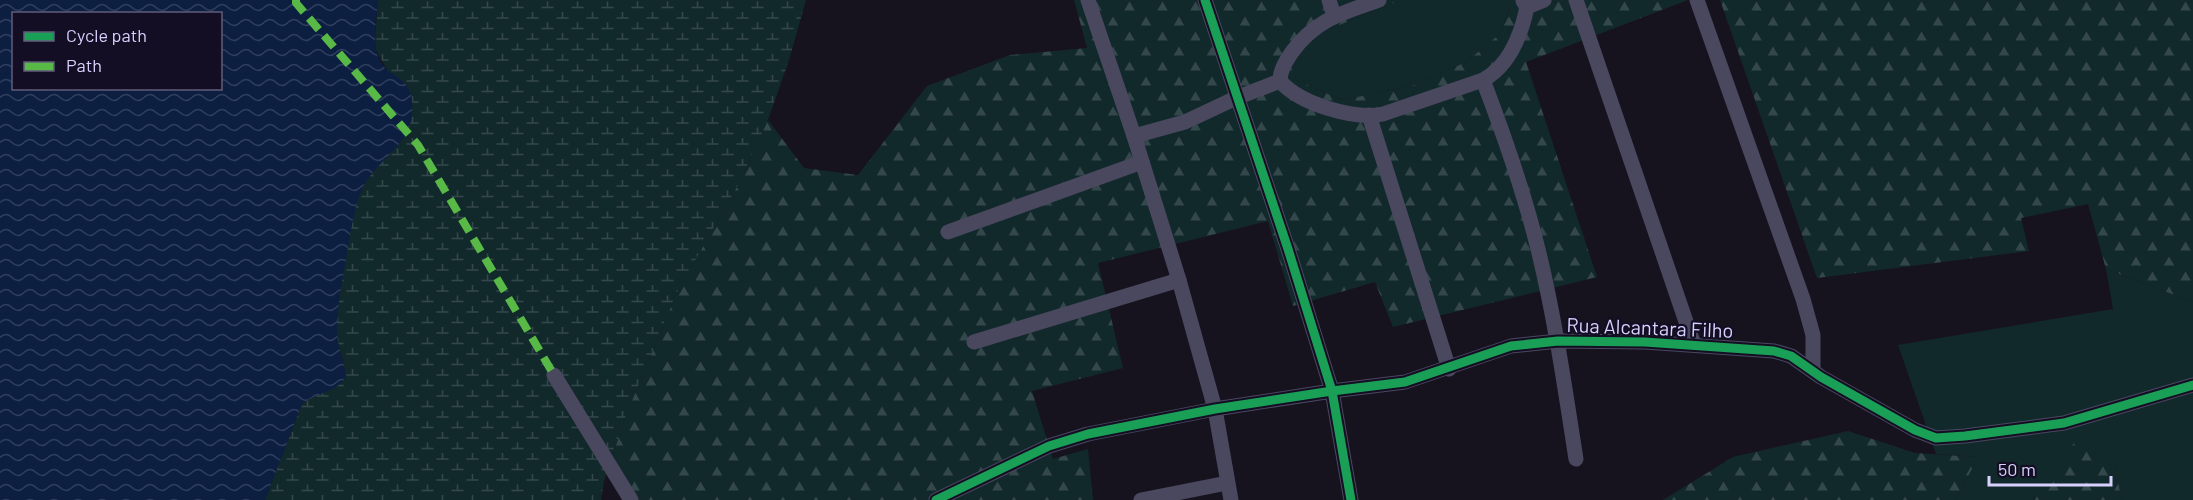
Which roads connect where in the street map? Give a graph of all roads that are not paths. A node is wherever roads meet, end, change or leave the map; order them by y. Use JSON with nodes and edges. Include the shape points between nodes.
{"nodes":[{"id":1,"x":1088,"y":0,"type":"edge"},
{"id":2,"x":1205,"y":0,"type":"edge"},
{"id":3,"x":1329,"y":0,"type":"edge"},
{"id":4,"x":1379,"y":0,"type":"edge"},
{"id":5,"x":1544,"y":0,"type":"edge"},
{"id":6,"x":1576,"y":0,"type":"edge"},
{"id":7,"x":1697,"y":0,"type":"edge"},
{"id":8,"x":1524,"y":4,"type":"edge"},
{"id":9,"x":1334,"y":16,"type":"junction"},
{"id":10,"x":1483,"y":80,"type":"junction"},
{"id":11,"x":1280,"y":81,"type":"junction"},
{"id":12,"x":1236,"y":98,"type":"junction"},
{"id":13,"x":1369,"y":115,"type":"junction"},
{"id":14,"x":1134,"y":136,"type":"junction"},
{"id":15,"x":1142,"y":162,"type":"junction"},
{"id":16,"x":948,"y":232,"type":"dead end"},
{"id":17,"x":1179,"y":280,"type":"junction"},
{"id":18,"x":1558,"y":341,"type":"junction"},
{"id":19,"x":974,"y":342,"type":"dead end"},
{"id":20,"x":1694,"y":345,"type":"junction"},
{"id":21,"x":1449,"y":369,"type":"junction"},
{"id":22,"x":1813,"y":371,"type":"junction"},
{"id":23,"x":554,"y":375,"type":"dead end"},
{"id":24,"x":2193,"y":385,"type":"edge"},
{"id":25,"x":1332,"y":391,"type":"junction"},
{"id":26,"x":1215,"y":410,"type":"junction"},
{"id":27,"x":1576,"y":459,"type":"dead end"},
{"id":28,"x":1227,"y":483,"type":"junction"},
{"id":29,"x":632,"y":500,"type":"edge"},
{"id":30,"x":936,"y":500,"type":"edge"},
{"id":31,"x":1141,"y":500,"type":"edge"},
{"id":32,"x":1231,"y":500,"type":"edge"},
{"id":33,"x":1351,"y":500,"type":"edge"}],
"edges":[{"from":1,"to":14,"type":"street"},
{"from":2,"to":12,"type":"street"},
{"from":3,"to":9,"type":"street"},
{"from":4,"to":9,"type":"street"},
{"from":5,"to":8,"type":"street"},
{"from":6,"to":20,"type":"street"},
{"from":7,"to":22,"type":"street","via":[[1803,299],[1813,335]]},
{"from":8,"to":10,"type":"street","via":[[1509,56],[1500,69]]},
{"from":9,"to":11,"type":"street","via":[[1303,37],[1283,66]]},
{"from":10,"to":13,"type":"street","via":[[1383,114]]},
{"from":10,"to":18,"type":"street","via":[[1538,248]]},
{"from":11,"to":12,"type":"street"},
{"from":11,"to":13,"type":"street","via":[[1305,100]]},
{"from":12,"to":14,"type":"street","via":[[1185,122]]},
{"from":12,"to":25,"type":"street"},
{"from":13,"to":21,"type":"street"},
{"from":14,"to":15,"type":"street"},
{"from":15,"to":16,"type":"street"},
{"from":15,"to":17,"type":"street"},
{"from":17,"to":19,"type":"street"},
{"from":17,"to":26,"type":"street"},
{"from":18,"to":20,"type":"street","name":"Rua Alcantara Filho"},
{"from":18,"to":21,"type":"street","name":"Rua Alcantara Filho","via":[[1511,346]]},
{"from":18,"to":27,"type":"street"},
{"from":20,"to":22,"type":"street","name":"Rua Alcantara Filho","via":[[1774,351],[1791,356]]},
{"from":21,"to":25,"type":"street","name":"Rua Alcantara Filho","via":[[1405,382]]},
{"from":22,"to":24,"type":"street","name":"Rua Alcantara Filho","via":[[1915,430],[1936,438],[2064,423]]},
{"from":23,"to":29,"type":"street"},
{"from":25,"to":26,"type":"street","name":"Rua Alcantara Filho"},
{"from":25,"to":33,"type":"street"},
{"from":26,"to":28,"type":"street"},
{"from":26,"to":30,"type":"street","name":"Rua Alcantara Filho","via":[[1088,434],[1049,446]]},
{"from":28,"to":31,"type":"street"},
{"from":28,"to":32,"type":"street"}]}
